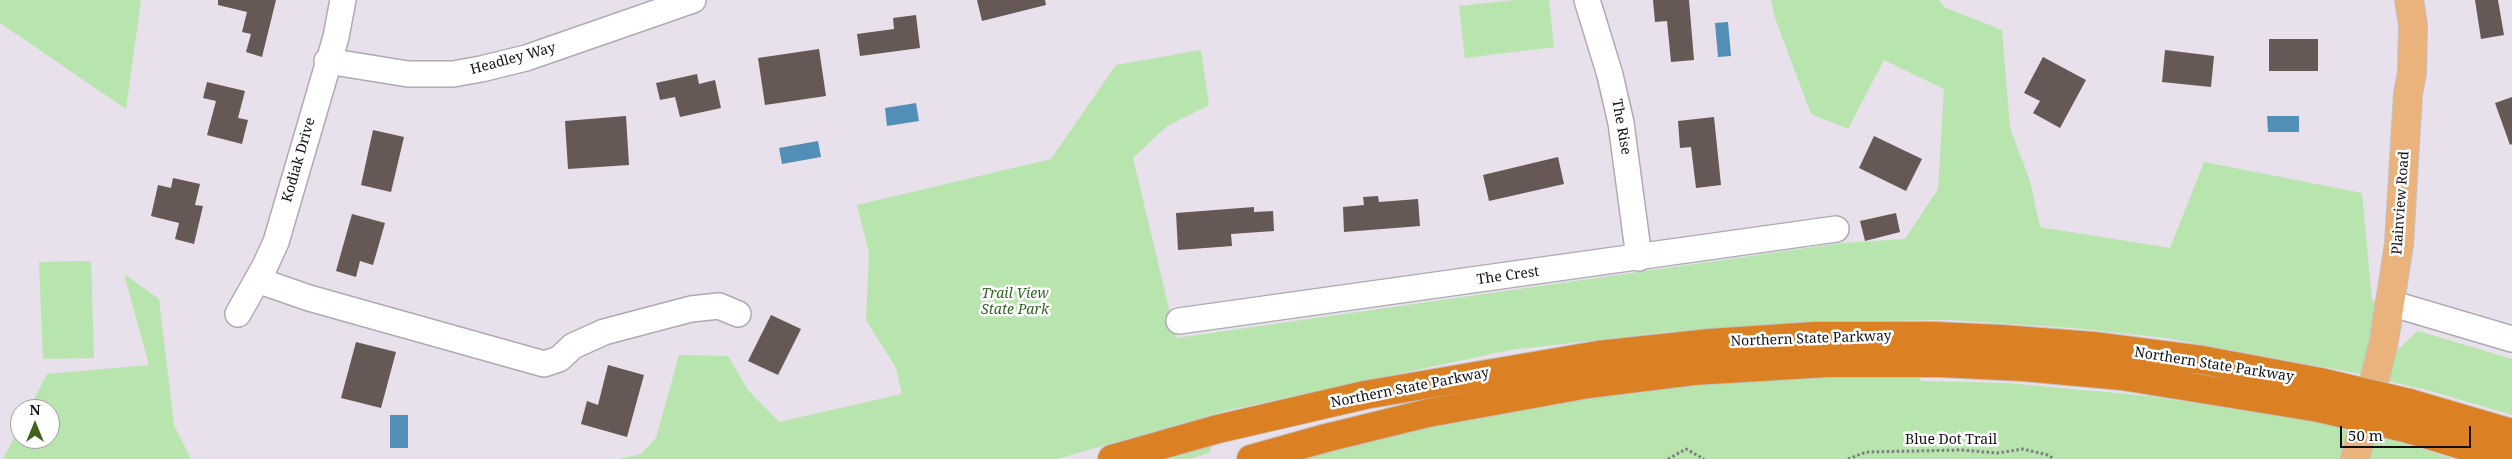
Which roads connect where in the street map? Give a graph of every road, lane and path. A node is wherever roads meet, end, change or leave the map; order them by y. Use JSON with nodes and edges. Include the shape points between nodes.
{"nodes":[{"id":1,"x":343,"y":0,"type":"edge"},
{"id":2,"x":693,"y":0,"type":"edge"},
{"id":3,"x":1587,"y":0,"type":"edge"},
{"id":4,"x":2409,"y":0,"type":"edge"},
{"id":5,"x":327,"y":61,"type":"junction"},
{"id":6,"x":1836,"y":229,"type":"dead end"},
{"id":7,"x":1639,"y":258,"type":"junction"},
{"id":8,"x":257,"y":280,"type":"junction"},
{"id":9,"x":2390,"y":303,"type":"junction"},
{"id":10,"x":238,"y":314,"type":"dead end"},
{"id":11,"x":738,"y":314,"type":"dead end"},
{"id":12,"x":1179,"y":321,"type":"dead end"},
{"id":13,"x":2512,"y":339,"type":"edge"},
{"id":14,"x":2319,"y":395,"type":"junction"},
{"id":15,"x":2407,"y":416,"type":"junction"},
{"id":16,"x":2512,"y":433,"type":"edge"},
{"id":17,"x":1112,"y":459,"type":"edge"},
{"id":18,"x":1251,"y":459,"type":"edge"},
{"id":19,"x":1668,"y":459,"type":"edge"},
{"id":20,"x":1704,"y":459,"type":"edge"},
{"id":21,"x":1848,"y":459,"type":"edge"},
{"id":22,"x":2054,"y":459,"type":"edge"},
{"id":23,"x":2355,"y":459,"type":"edge"},
{"id":24,"x":2508,"y":459,"type":"edge"}],
"edges":[{"from":1,"to":5,"type":"street","name":"Kodiak Drive"},
{"from":2,"to":5,"type":"street","name":"Headley Way","via":[[526,58],[453,74],[408,74]]},
{"from":3,"to":7,"type":"street","name":"The Rise","via":[[1621,123]]},
{"from":4,"to":9,"type":"main road","name":"Plainview Road","via":[[2412,73],[2408,94],[2400,244]]},
{"from":5,"to":8,"type":"street","name":"Kodiak Drive","via":[[276,242]]},
{"from":6,"to":7,"type":"street","name":"The Crest"},
{"from":7,"to":12,"type":"street","name":"The Crest"},
{"from":8,"to":10,"type":"street","name":"Kodiak Drive"},
{"from":8,"to":11,"type":"street","via":[[309,298],[544,364],[559,359],[573,346],[604,332],[691,309],[719,306]]},
{"from":9,"to":13,"type":"street"},
{"from":9,"to":23,"type":"main road","name":"Plainview Road","via":[[2384,342]]},
{"from":14,"to":15,"type":"highway","name":"Northern State Parkway","bridge":true},
{"from":14,"to":17,"type":"highway","name":"Northern State Parkway","via":[[2192,359],[2093,346],[1934,336],[1815,336],[1598,355],[1392,390],[1218,429]]},
{"from":14,"to":18,"type":"highway","name":"Northern State Parkway","via":[[2023,367],[1949,364],[1827,363],[1693,371],[1588,384],[1428,413]]},
{"from":15,"to":16,"type":"highway","name":"Northern State Parkway"},
{"from":15,"to":24,"type":"highway","name":"Northern State Parkway"},
{"from":19,"to":20,"type":"path","via":[[1686,449]]},
{"from":21,"to":22,"type":"path","name":"Blue Dot Trail","via":[[1866,452],[1962,450],[1997,453],[2023,449],[2048,454]]}]}
